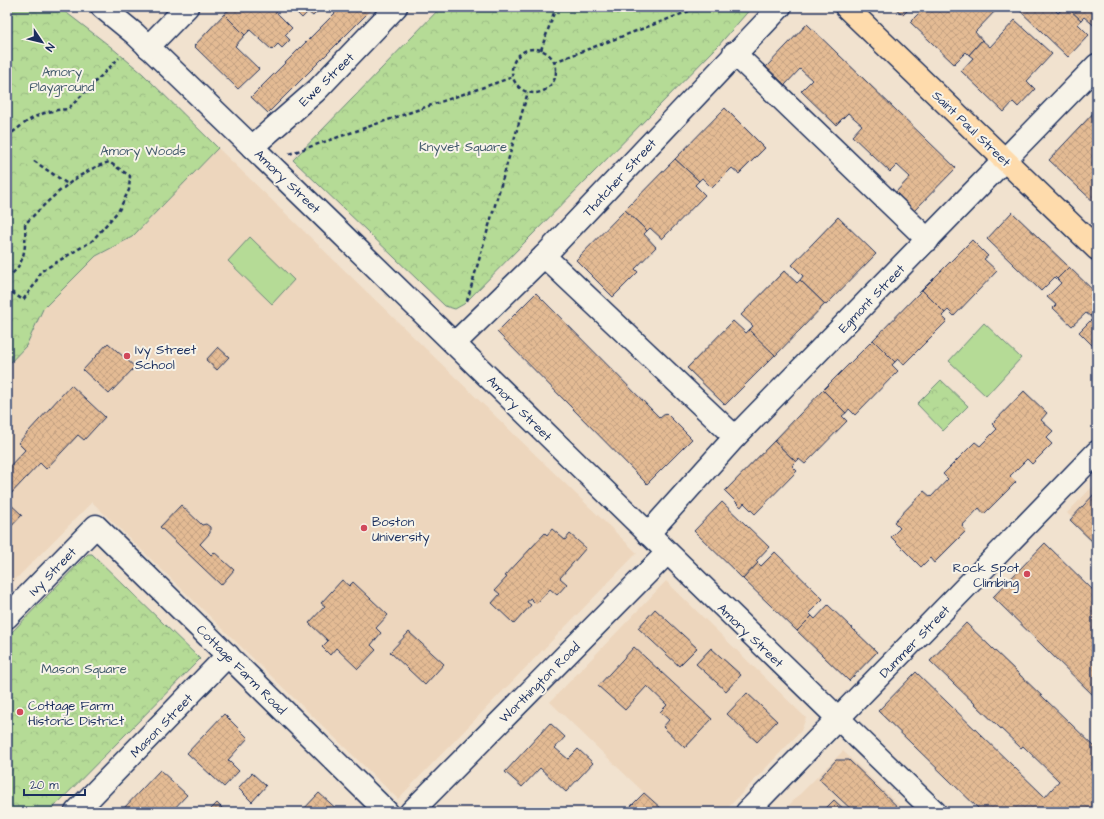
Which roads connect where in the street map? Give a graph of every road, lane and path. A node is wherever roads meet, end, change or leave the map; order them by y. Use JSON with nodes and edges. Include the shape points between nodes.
{"nodes":[{"id":1,"x":102,"y":7,"type":"edge"},
{"id":2,"x":187,"y":7,"type":"edge"},
{"id":3,"x":396,"y":7,"type":"edge"},
{"id":4,"x":556,"y":7,"type":"edge"},
{"id":5,"x":700,"y":7,"type":"edge"},
{"id":6,"x":780,"y":7,"type":"edge"},
{"id":7,"x":846,"y":7,"type":"edge"},
{"id":8,"x":148,"y":47,"type":"junction"},
{"id":9,"x":541,"y":50,"type":"junction"},
{"id":10,"x":734,"y":53,"type":"junction"},
{"id":11,"x":118,"y":58,"type":"dead end"},
{"id":12,"x":554,"y":62,"type":"junction"},
{"id":13,"x":1097,"y":65,"type":"edge"},
{"id":14,"x":513,"y":77,"type":"junction"},
{"id":15,"x":528,"y":92,"type":"junction"},
{"id":16,"x":7,"y":137,"type":"edge"},
{"id":17,"x":260,"y":154,"type":"junction"},
{"id":18,"x":1006,"y":160,"type":"junction"},
{"id":19,"x":34,"y":161,"type":"dead end"},
{"id":20,"x":69,"y":185,"type":"junction"},
{"id":21,"x":928,"y":240,"type":"junction"},
{"id":22,"x":1097,"y":249,"type":"edge"},
{"id":23,"x":544,"y":256,"type":"junction"},
{"id":24,"x":7,"y":278,"type":"edge"},
{"id":25,"x":7,"y":289,"type":"edge"},
{"id":26,"x":465,"y":306,"type":"dead end"},
{"id":27,"x":455,"y":343,"type":"junction"},
{"id":28,"x":735,"y":437,"type":"junction"},
{"id":29,"x":1097,"y":452,"type":"edge"},
{"id":30,"x":96,"y":526,"type":"joint"},
{"id":31,"x":648,"y":534,"type":"junction"},
{"id":32,"x":667,"y":553,"type":"junction"},
{"id":33,"x":7,"y":617,"type":"edge"},
{"id":34,"x":228,"y":655,"type":"junction"},
{"id":35,"x":838,"y":719,"type":"junction"},
{"id":36,"x":76,"y":812,"type":"edge"},
{"id":37,"x":387,"y":812,"type":"edge"},
{"id":38,"x":411,"y":812,"type":"edge"},
{"id":39,"x":746,"y":812,"type":"edge"},
{"id":40,"x":935,"y":812,"type":"edge"}],
"edges":[{"from":1,"to":8,"type":"street","name":"Amory Street"},
{"from":2,"to":8,"type":"street"},
{"from":3,"to":17,"type":"street","name":"Ewe Street"},
{"from":4,"to":9,"type":"path"},
{"from":5,"to":12,"type":"path"},
{"from":6,"to":10,"type":"street","name":"Thatcher Street"},
{"from":7,"to":18,"type":"main road","name":"Saint Paul Street"},
{"from":8,"to":17,"type":"street","name":"Amory Street"},
{"from":9,"to":12,"type":"path"},
{"from":9,"to":14,"type":"path","via":[[526,51],[519,56],[514,62]]},
{"from":10,"to":21,"type":"street"},
{"from":10,"to":23,"type":"street","name":"Thatcher Street"},
{"from":11,"to":16,"type":"path","via":[[68,109],[50,110],[28,120]]},
{"from":12,"to":15,"type":"path","via":[[556,72],[550,86],[536,93]]},
{"from":13,"to":18,"type":"street","name":"Egmont Street"},
{"from":14,"to":15,"type":"path","via":[[522,89]]},
{"from":14,"to":17,"type":"path"},
{"from":15,"to":26,"type":"path"},
{"from":17,"to":27,"type":"street","name":"Amory Street"},
{"from":18,"to":21,"type":"street","name":"Egmont Street"},
{"from":18,"to":22,"type":"main road","name":"Saint Paul Street"},
{"from":19,"to":20,"type":"path"},
{"from":20,"to":24,"type":"path","via":[[52,197],[26,224],[26,249],[16,271]]},
{"from":20,"to":25,"type":"path","via":[[85,173],[109,162],[130,176],[129,190],[119,210],[92,241],[40,272],[23,300]]},
{"from":21,"to":28,"type":"street","name":"Egmont Street"},
{"from":23,"to":27,"type":"street","name":"Thatcher Street"},
{"from":23,"to":28,"type":"street"},
{"from":27,"to":31,"type":"street","name":"Amory Street"},
{"from":28,"to":31,"type":"street","name":"Egmont Street"},
{"from":29,"to":35,"type":"street","name":"Dummer Street"},
{"from":30,"to":33,"type":"street","name":"Ivy Street"},
{"from":30,"to":34,"type":"street","name":"Cottage Farm Road"},
{"from":31,"to":32,"type":"street","name":"Amory Street"},
{"from":32,"to":35,"type":"street","name":"Amory Street"},
{"from":32,"to":38,"type":"street","name":"Worthington Road"},
{"from":34,"to":36,"type":"street","name":"Mason Street"},
{"from":34,"to":37,"type":"street","name":"Cottage Farm Road"},
{"from":35,"to":39,"type":"street","name":"Dummer Street"},
{"from":35,"to":40,"type":"street","name":"Amory Street"}]}
